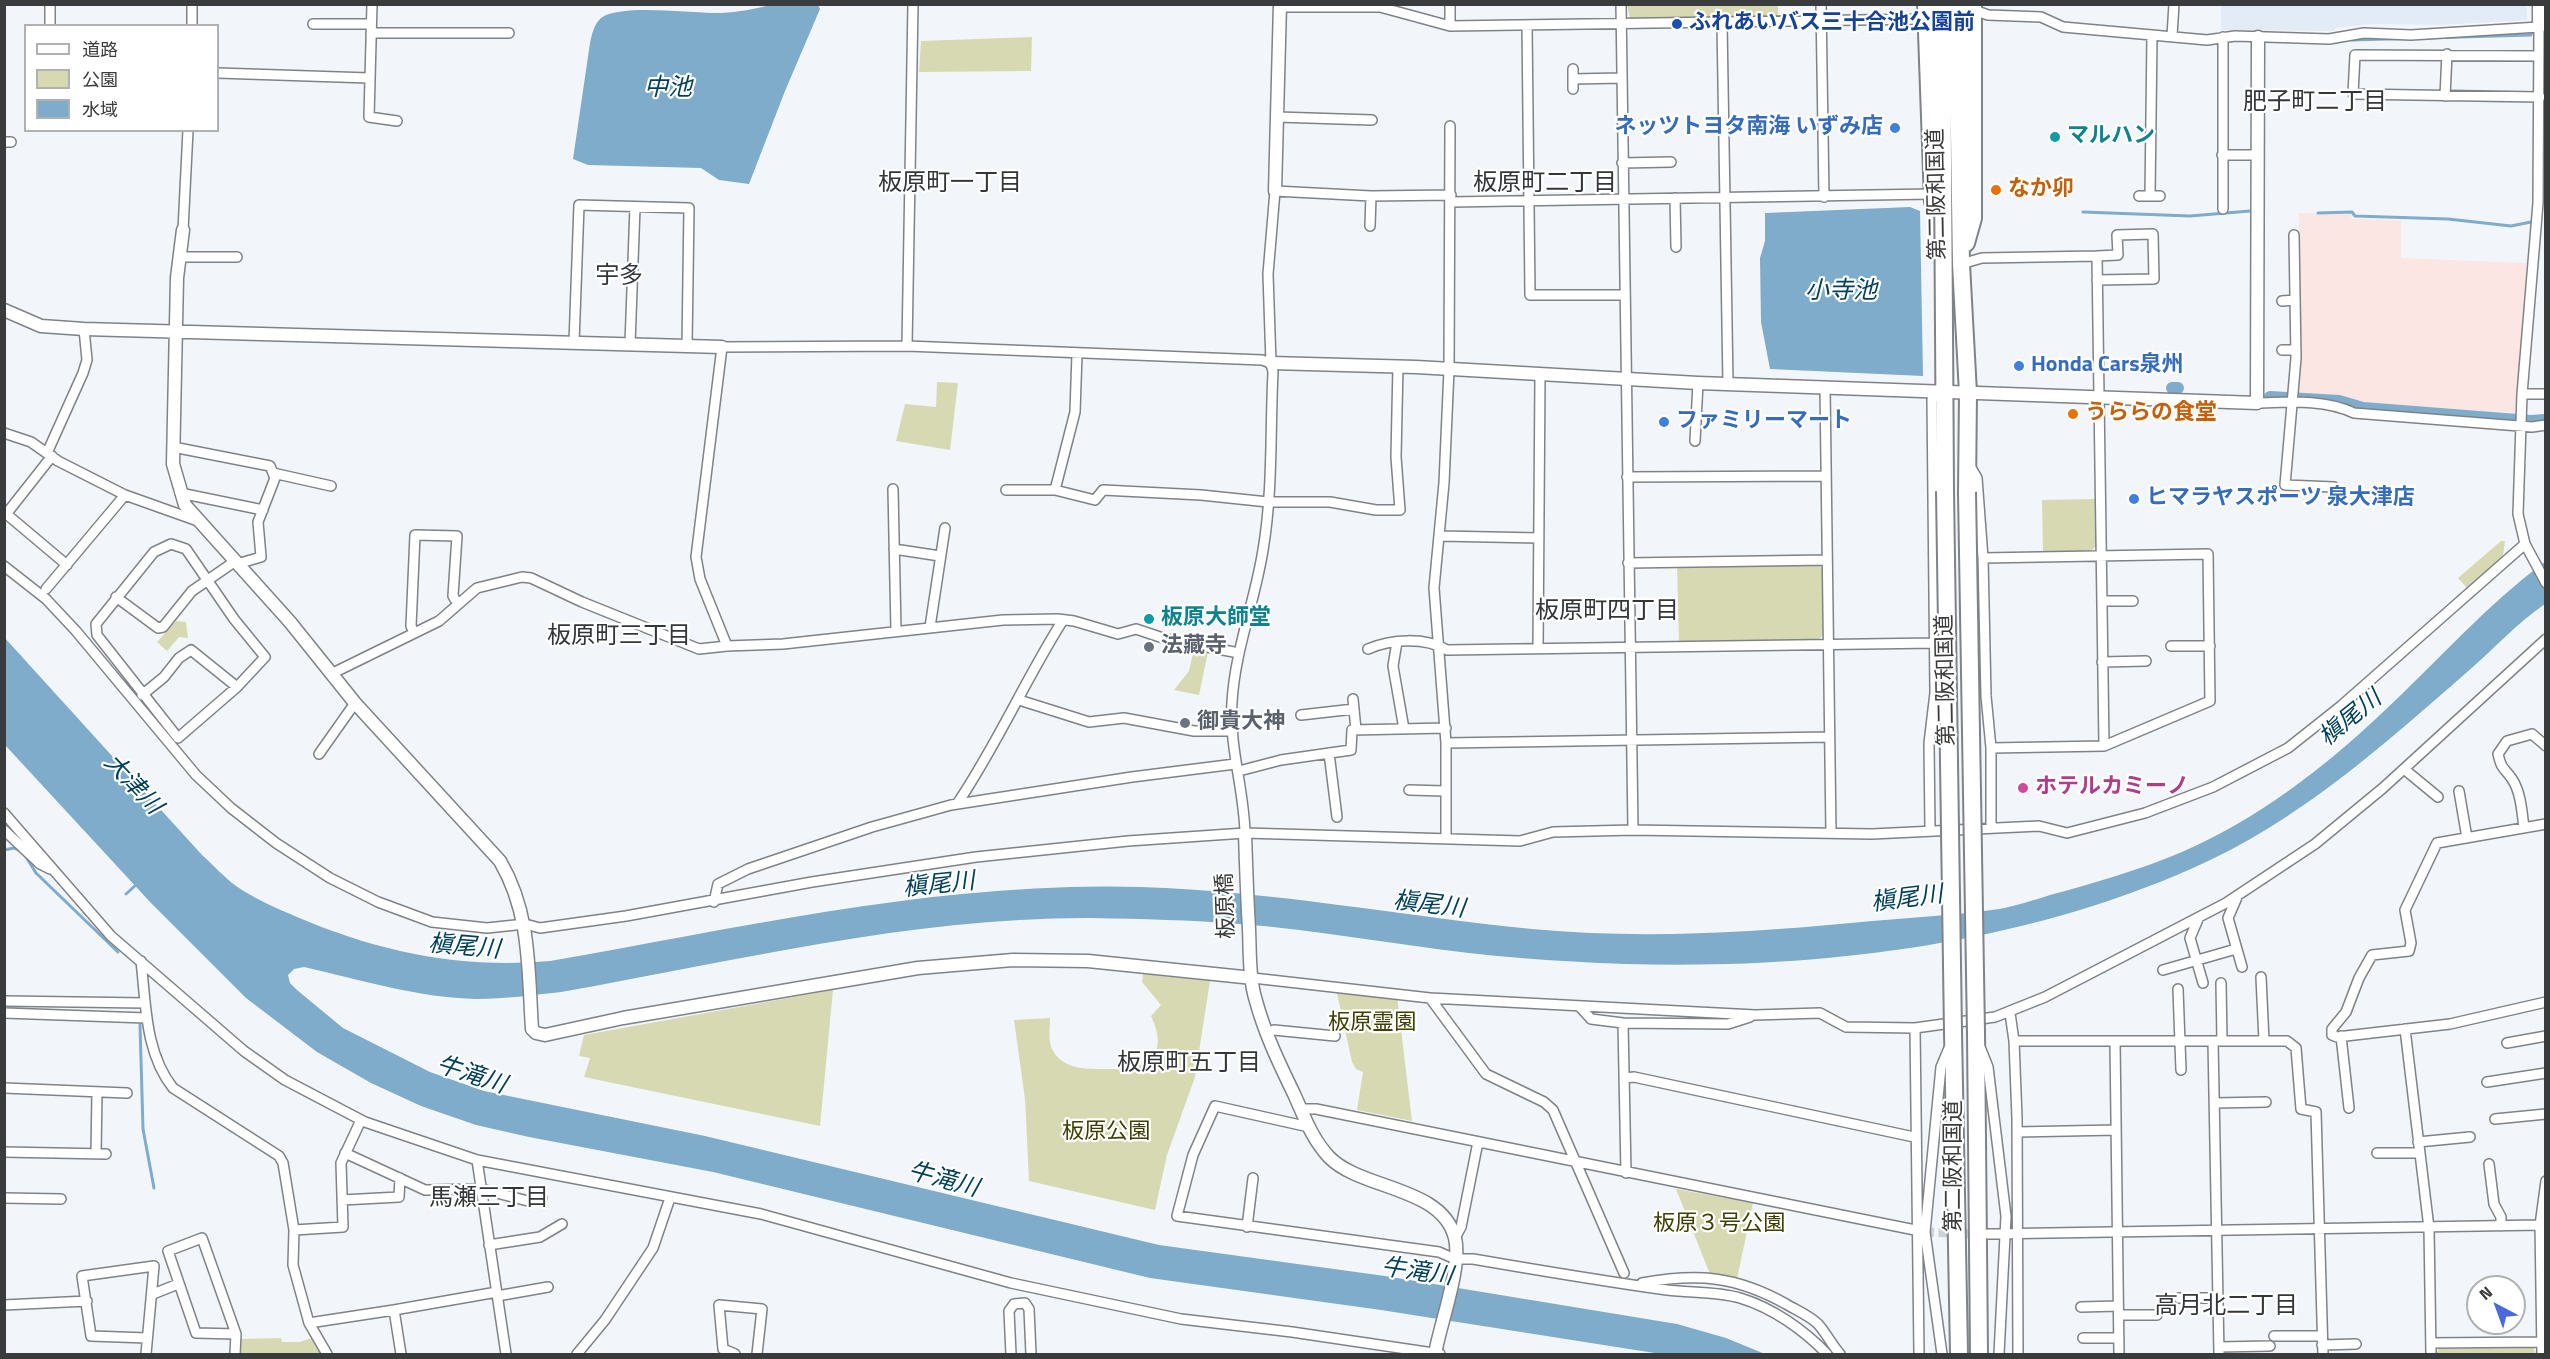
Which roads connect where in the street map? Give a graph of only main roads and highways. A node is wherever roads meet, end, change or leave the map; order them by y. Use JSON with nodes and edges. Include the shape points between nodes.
{"nodes":[{"id":1,"x":1942,"y":4,"type":"edge"},
{"id":2,"x":1957,"y":4,"type":"edge"},
{"id":3,"x":1974,"y":7,"type":"edge"},
{"id":4,"x":1926,"y":12,"type":"edge"},
{"id":5,"x":1951,"y":145,"type":"junction"},
{"id":6,"x":1941,"y":247,"type":"junction"},
{"id":7,"x":1961,"y":261,"type":"junction"},
{"id":8,"x":1959,"y":1354,"type":"edge"},
{"id":9,"x":1978,"y":1354,"type":"edge"}],
"edges":[{"from":1,"to":5,"type":"highway","name":"第二阪和国道"},
{"from":2,"to":5,"type":"highway","name":"第二阪和国道"},
{"from":3,"to":7,"type":"highway","via":[[1973,218]]},
{"from":4,"to":6,"type":"highway","name":"第二阪和国道","via":[[1932,194]]},
{"from":5,"to":6,"type":"highway","name":"第二阪和国道"},
{"from":5,"to":7,"type":"highway","name":"第二阪和国道"},
{"from":6,"to":8,"type":"highway","name":"第二阪和国道","bridge":true},
{"from":7,"to":9,"type":"highway","name":"第二阪和国道","bridge":true,"via":[[1968,393]]}]}
